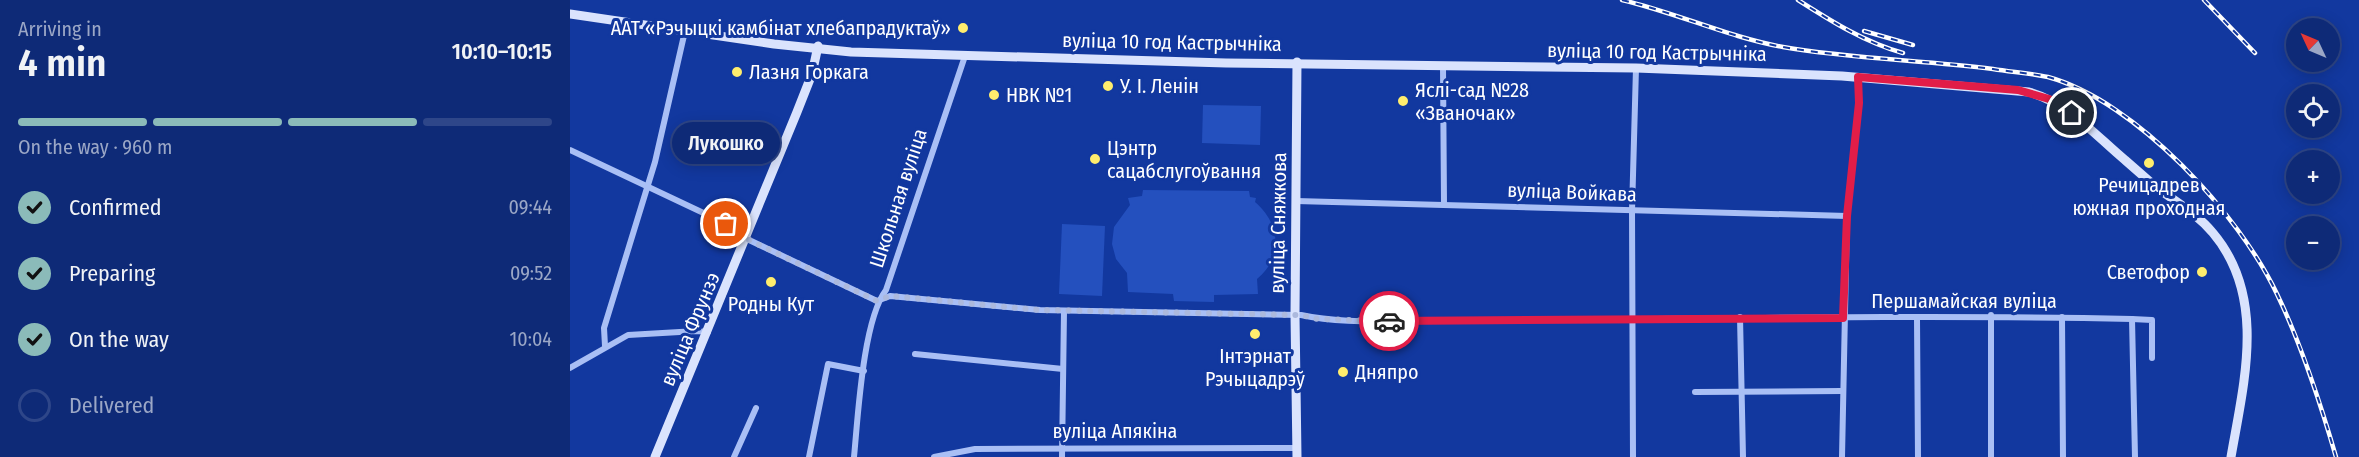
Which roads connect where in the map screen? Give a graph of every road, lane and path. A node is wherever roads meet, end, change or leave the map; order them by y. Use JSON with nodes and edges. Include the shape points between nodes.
{"nodes":[{"id":1,"x":570,"y":14,"type":"edge"},
{"id":2,"x":685,"y":31,"type":"junction"},
{"id":3,"x":818,"y":46,"type":"junction"},
{"id":4,"x":964,"y":56,"type":"junction"},
{"id":5,"x":1296,"y":62,"type":"junction"},
{"id":6,"x":1443,"y":67,"type":"junction"},
{"id":7,"x":1636,"y":68,"type":"junction"},
{"id":8,"x":1858,"y":77,"type":"junction"},
{"id":9,"x":570,"y":150,"type":"edge"},
{"id":10,"x":648,"y":186,"type":"junction"},
{"id":11,"x":1296,"y":201,"type":"junction"},
{"id":12,"x":1444,"y":204,"type":"junction"},
{"id":13,"x":1632,"y":211,"type":"junction"},
{"id":14,"x":1847,"y":216,"type":"junction"},
{"id":15,"x":748,"y":237,"type":"junction"},
{"id":16,"x":877,"y":301,"type":"junction"},
{"id":17,"x":1064,"y":311,"type":"junction"},
{"id":18,"x":1294,"y":315,"type":"junction"},
{"id":19,"x":1991,"y":315,"type":"junction"},
{"id":20,"x":1740,"y":317,"type":"junction"},
{"id":21,"x":2062,"y":317,"type":"junction"},
{"id":22,"x":1843,"y":318,"type":"junction"},
{"id":23,"x":1917,"y":318,"type":"junction"},
{"id":24,"x":1632,"y":319,"type":"junction"},
{"id":25,"x":2132,"y":319,"type":"junction"},
{"id":26,"x":709,"y":333,"type":"junction"},
{"id":27,"x":606,"y":346,"type":"junction"},
{"id":28,"x":915,"y":354,"type":"dead end"},
{"id":29,"x":2152,"y":358,"type":"dead end"},
{"id":30,"x":570,"y":368,"type":"edge"},
{"id":31,"x":1063,"y":369,"type":"junction"},
{"id":32,"x":864,"y":371,"type":"junction"},
{"id":33,"x":1842,"y":391,"type":"junction"},
{"id":34,"x":1695,"y":392,"type":"dead end"},
{"id":35,"x":1743,"y":392,"type":"junction"},
{"id":36,"x":756,"y":408,"type":"dead end"},
{"id":37,"x":1062,"y":448,"type":"junction"},
{"id":38,"x":1297,"y":452,"type":"edge"},
{"id":39,"x":655,"y":457,"type":"edge"},
{"id":40,"x":734,"y":457,"type":"edge"},
{"id":41,"x":808,"y":457,"type":"edge"},
{"id":42,"x":854,"y":457,"type":"edge"},
{"id":43,"x":934,"y":457,"type":"edge"},
{"id":44,"x":1062,"y":457,"type":"edge"},
{"id":45,"x":1633,"y":457,"type":"edge"},
{"id":46,"x":1743,"y":457,"type":"edge"},
{"id":47,"x":1842,"y":457,"type":"edge"},
{"id":48,"x":1918,"y":457,"type":"edge"},
{"id":49,"x":1990,"y":457,"type":"edge"},
{"id":50,"x":2063,"y":457,"type":"edge"},
{"id":51,"x":2135,"y":457,"type":"edge"},
{"id":52,"x":2231,"y":457,"type":"edge"}],
"edges":[{"from":1,"to":2,"type":"street","name":"вуліца 10 год Кастрычніка"},
{"from":2,"to":3,"type":"street","name":"вуліца 10 год Кастрычніка"},
{"from":2,"to":10,"type":"street"},
{"from":3,"to":4,"type":"street","name":"вуліца 10 год Кастрычніка","via":[[851,52]]},
{"from":3,"to":15,"type":"street","name":"вуліца Фрунзэ","via":[[808,83]]},
{"from":4,"to":5,"type":"street","name":"вуліца 10 год Кастрычніка"},
{"from":4,"to":16,"type":"street","name":"Школьная вуліца","via":[[886,290]]},
{"from":5,"to":6,"type":"street","name":"вуліца 10 год Кастрычніка"},
{"from":5,"to":11,"type":"street","name":"вуліца Сняжкова"},
{"from":6,"to":7,"type":"street","name":"вуліца 10 год Кастрычніка"},
{"from":6,"to":12,"type":"street"},
{"from":7,"to":8,"type":"street","name":"вуліца 10 год Кастрычніка"},
{"from":7,"to":13,"type":"street"},
{"from":8,"to":14,"type":"street","via":[[1859,103]]},
{"from":8,"to":52,"type":"street","name":"вуліца 10 год Кастрычніка","via":[[1998,87],[2049,99],[2072,113],[2149,182],[2206,226],[2235,265],[2244,295],[2247,366]]},
{"from":9,"to":10,"type":"street"},
{"from":10,"to":15,"type":"street"},
{"from":10,"to":27,"type":"street","via":[[604,328]]},
{"from":11,"to":12,"type":"street","name":"вуліца Войкава"},
{"from":11,"to":18,"type":"street","name":"вуліца Сняжкова"},
{"from":12,"to":13,"type":"street","name":"вуліца Войкава"},
{"from":13,"to":14,"type":"street","name":"вуліца Войкава"},
{"from":13,"to":24,"type":"street"},
{"from":14,"to":22,"type":"street"},
{"from":15,"to":16,"type":"street"},
{"from":15,"to":26,"type":"street","name":"вуліца Фрунзэ"},
{"from":16,"to":17,"type":"street","name":"Першамайская вуліца","via":[[890,296]]},
{"from":16,"to":32,"type":"street","name":"Школьная вуліца"},
{"from":17,"to":18,"type":"street","name":"Першамайская вуліца"},
{"from":17,"to":31,"type":"street"},
{"from":18,"to":24,"type":"street","name":"Першамайская вуліца","via":[[1378,321]]},
{"from":18,"to":38,"type":"street","name":"вуліца Сняжкова"},
{"from":19,"to":21,"type":"street","name":"Першамайская вуліца"},
{"from":19,"to":23,"type":"street","name":"Першамайская вуліца"},
{"from":19,"to":49,"type":"street"},
{"from":20,"to":22,"type":"street","name":"Першамайская вуліца"},
{"from":20,"to":24,"type":"street","name":"Першамайская вуліца"},
{"from":20,"to":35,"type":"street"},
{"from":21,"to":25,"type":"street","name":"Першамайская вуліца"},
{"from":21,"to":50,"type":"street"},
{"from":22,"to":23,"type":"street","name":"Першамайская вуліца"},
{"from":22,"to":33,"type":"street"},
{"from":23,"to":48,"type":"street"},
{"from":24,"to":45,"type":"street"},
{"from":25,"to":29,"type":"street","name":"Першамайская вуліца","via":[[2152,320]]},
{"from":25,"to":51,"type":"street"},
{"from":26,"to":27,"type":"street","via":[[628,335]]},
{"from":26,"to":39,"type":"street","name":"вуліца Фрунзэ"},
{"from":27,"to":30,"type":"street"},
{"from":28,"to":31,"type":"street"},
{"from":31,"to":37,"type":"street"},
{"from":32,"to":41,"type":"street","via":[[828,364]]},
{"from":32,"to":42,"type":"street","name":"Школьная вуліца"},
{"from":33,"to":35,"type":"street"},
{"from":33,"to":47,"type":"street"},
{"from":34,"to":35,"type":"street"},
{"from":35,"to":46,"type":"street"},
{"from":36,"to":40,"type":"street"},
{"from":37,"to":38,"type":"street","name":"вуліца Апякіна"},
{"from":37,"to":43,"type":"street","name":"вуліца Апякіна","via":[[975,449]]},
{"from":37,"to":44,"type":"street"}]}
